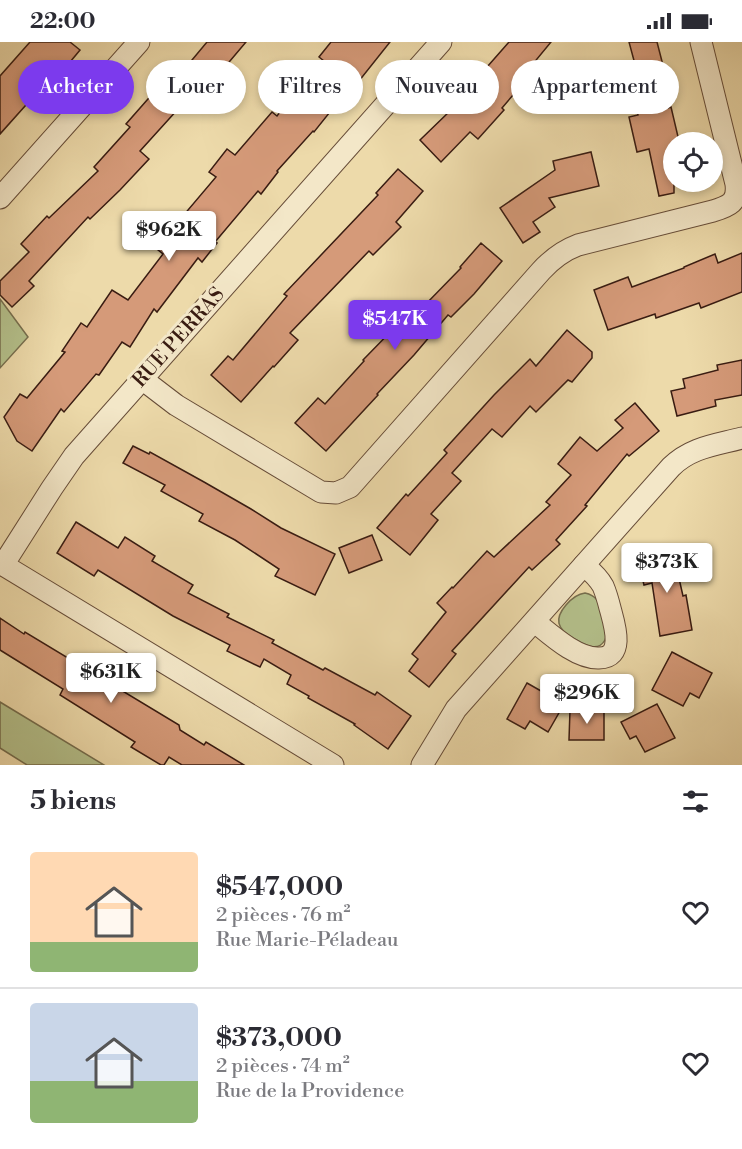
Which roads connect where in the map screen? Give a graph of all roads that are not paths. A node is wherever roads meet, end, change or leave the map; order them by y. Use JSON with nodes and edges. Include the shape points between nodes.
{"nodes":[{"id":1,"x":139,"y":42,"type":"edge"},
{"id":2,"x":441,"y":42,"type":"edge"},
{"id":3,"x":701,"y":42,"type":"edge"},
{"id":4,"x":0,"y":198,"type":"edge"},
{"id":5,"x":142,"y":379,"type":"junction"},
{"id":6,"x":742,"y":438,"type":"edge"},
{"id":7,"x":2,"y":564,"type":"edge"},
{"id":8,"x":584,"y":565,"type":"junction"},
{"id":9,"x":535,"y":622,"type":"junction"},
{"id":10,"x":333,"y":765,"type":"edge"},
{"id":11,"x":422,"y":765,"type":"edge"}],
"edges":[{"from":1,"to":4,"type":"street"},
{"from":2,"to":5,"type":"street","name":"RUE PERRAS"},
{"from":3,"to":5,"type":"street","via":[[736,184],[733,202],[558,254],[350,487],[336,493],[321,492],[176,405]]},
{"from":5,"to":7,"type":"street","name":"RUE PERRAS","via":[[74,456]]},
{"from":6,"to":8,"type":"street","via":[[696,450],[679,459]]},
{"from":7,"to":10,"type":"street"},
{"from":8,"to":9,"type":"street"},
{"from":8,"to":9,"type":"street","via":[[606,593],[617,636],[613,652],[600,658],[583,654],[561,643]]},
{"from":9,"to":11,"type":"street","via":[[456,709]]}]}
